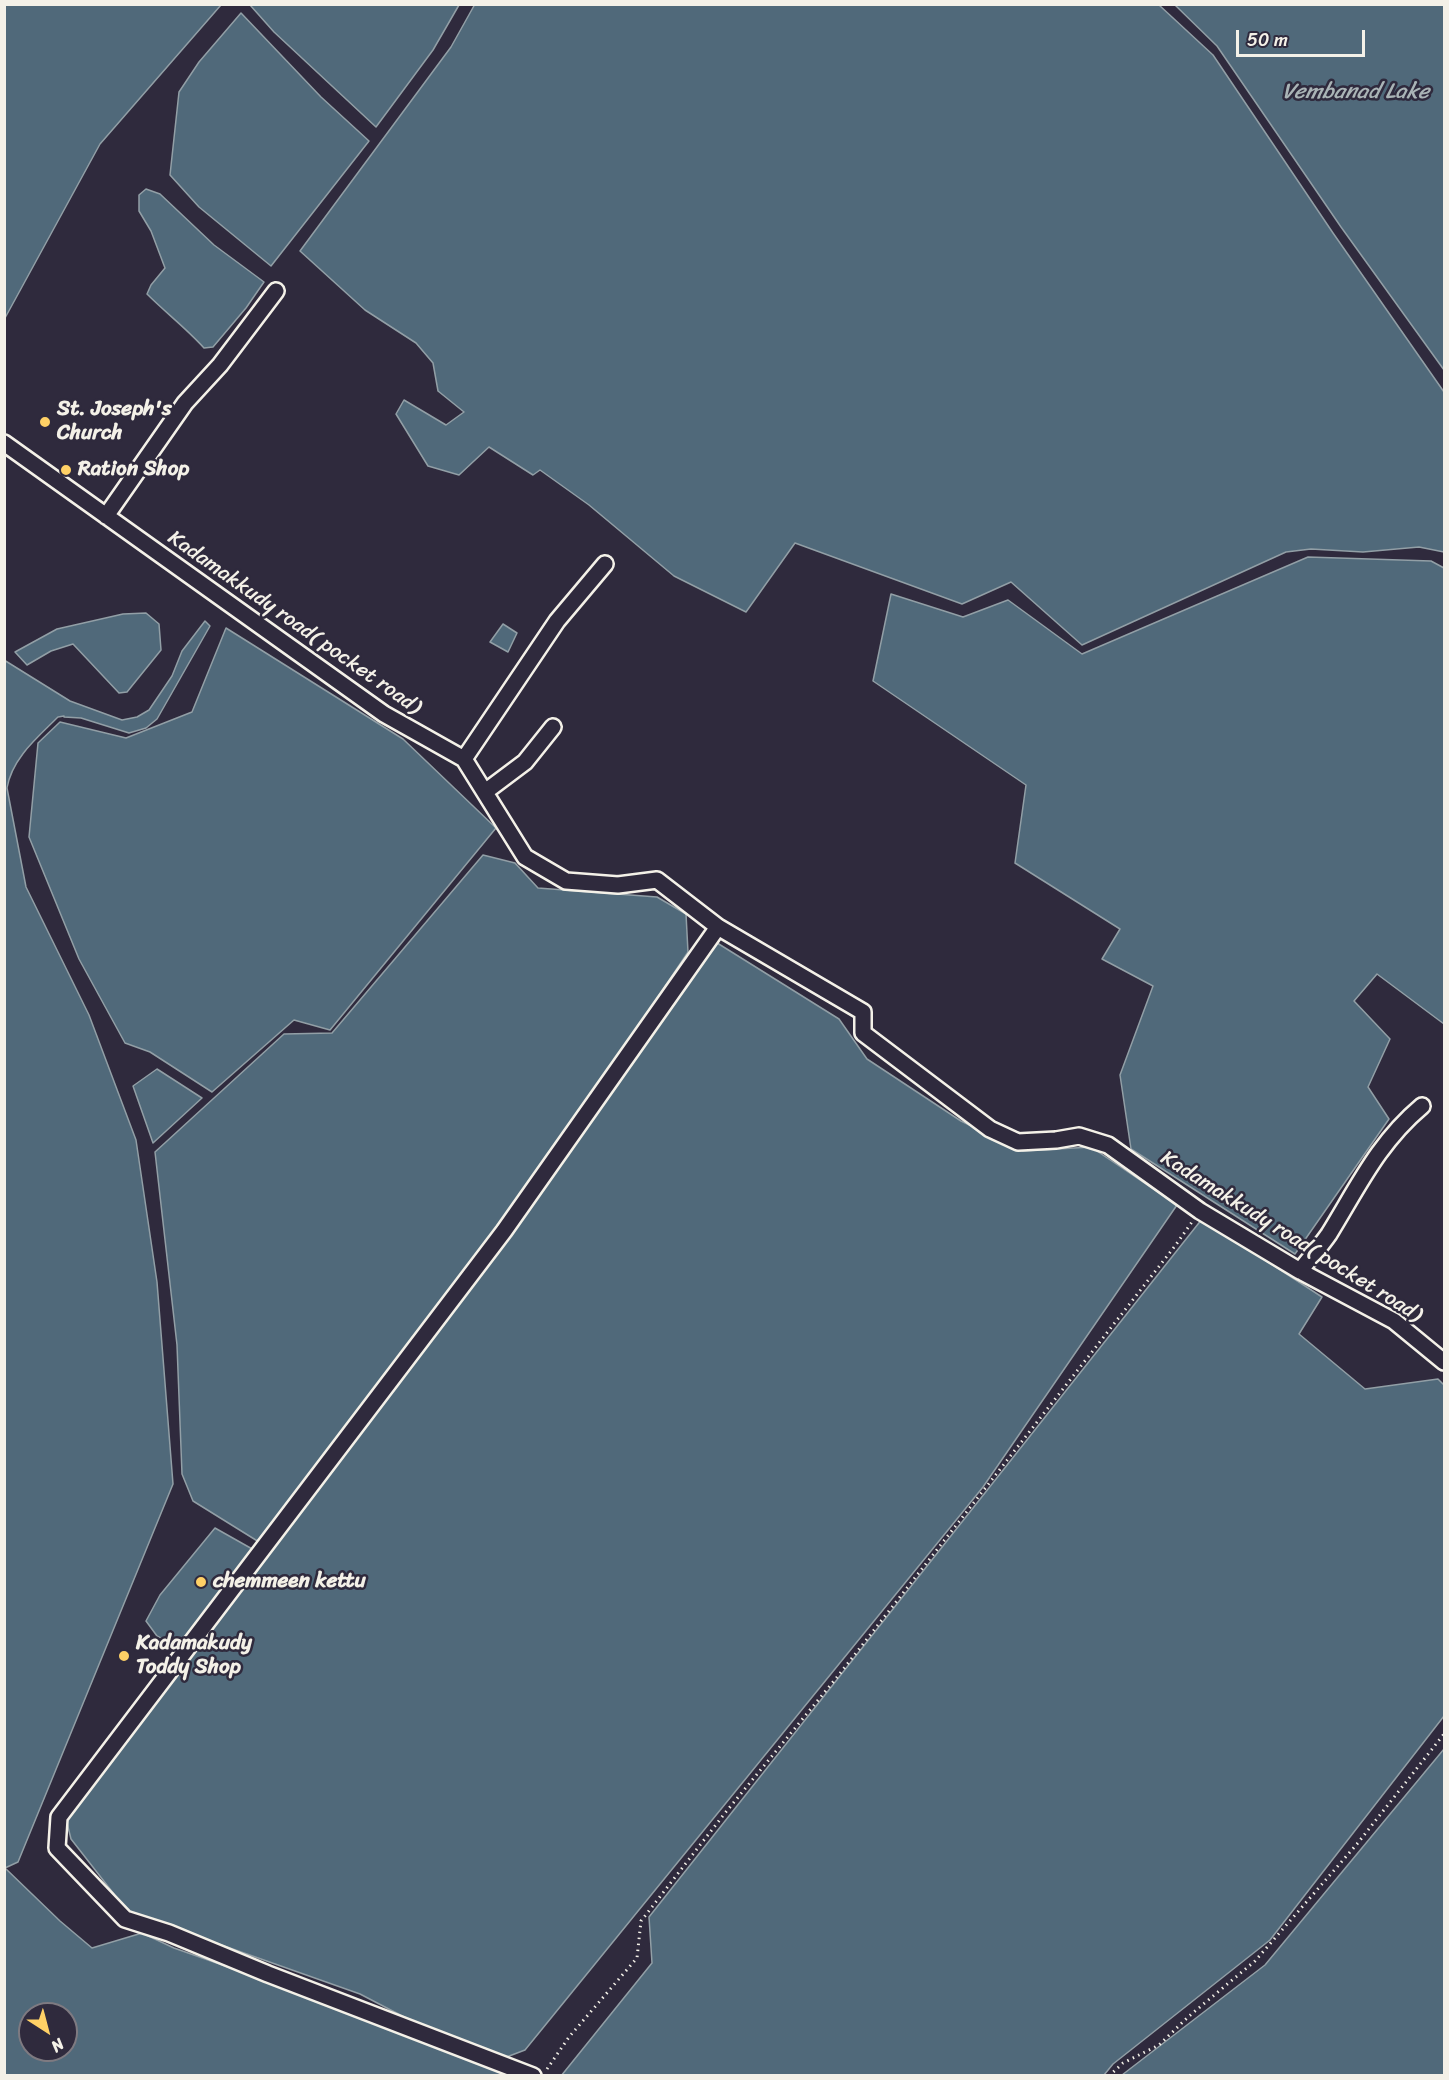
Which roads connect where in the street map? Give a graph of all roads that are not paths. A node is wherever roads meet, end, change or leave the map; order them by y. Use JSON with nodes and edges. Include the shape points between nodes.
{"nodes":[{"id":1,"x":276,"y":291,"type":"dead end"},
{"id":2,"x":4,"y":443,"type":"edge"},
{"id":3,"x":106,"y":516,"type":"junction"},
{"id":4,"x":605,"y":564,"type":"dead end"},
{"id":5,"x":553,"y":611,"type":"dead end"},
{"id":6,"x":553,"y":727,"type":"dead end"},
{"id":7,"x":459,"y":756,"type":"junction"},
{"id":8,"x":485,"y":792,"type":"junction"},
{"id":9,"x":718,"y":927,"type":"junction"},
{"id":10,"x":1422,"y":1106,"type":"dead end"},
{"id":11,"x":1300,"y":1271,"type":"junction"},
{"id":12,"x":1444,"y":1362,"type":"edge"},
{"id":13,"x":533,"y":2076,"type":"edge"}],
"edges":[{"from":1,"to":3,"type":"street","via":[[220,365],[185,403]]},
{"from":2,"to":3,"type":"street","name":"Kadamakkudy road( pocket road)"},
{"from":3,"to":7,"type":"street","name":"Kadamakkudy road( pocket road)","via":[[384,714]]},
{"from":4,"to":7,"type":"street","via":[[556,621]]},
{"from":5,"to":7,"type":"street"},
{"from":6,"to":8,"type":"street","via":[[525,762]]},
{"from":7,"to":8,"type":"street","name":"Kadamakkudy road( pocket road)"},
{"from":8,"to":9,"type":"street","name":"Kadamakkudy road( pocket road)","via":[[525,857],[566,881],[618,885],[657,880]]},
{"from":9,"to":11,"type":"street","name":"Kadamakkudy road( pocket road)","via":[[863,1012],[863,1033],[990,1129],[1017,1142],[1078,1136],[1108,1145],[1200,1211]]},
{"from":9,"to":13,"type":"street","via":[[504,1231],[59,1817],[57,1848],[125,1919],[170,1933]]},
{"from":10,"to":11,"type":"street","via":[[1401,1123],[1378,1153],[1329,1234]]},
{"from":11,"to":12,"type":"street","name":"Kadamakkudy road( pocket road)","via":[[1394,1321]]}]}
